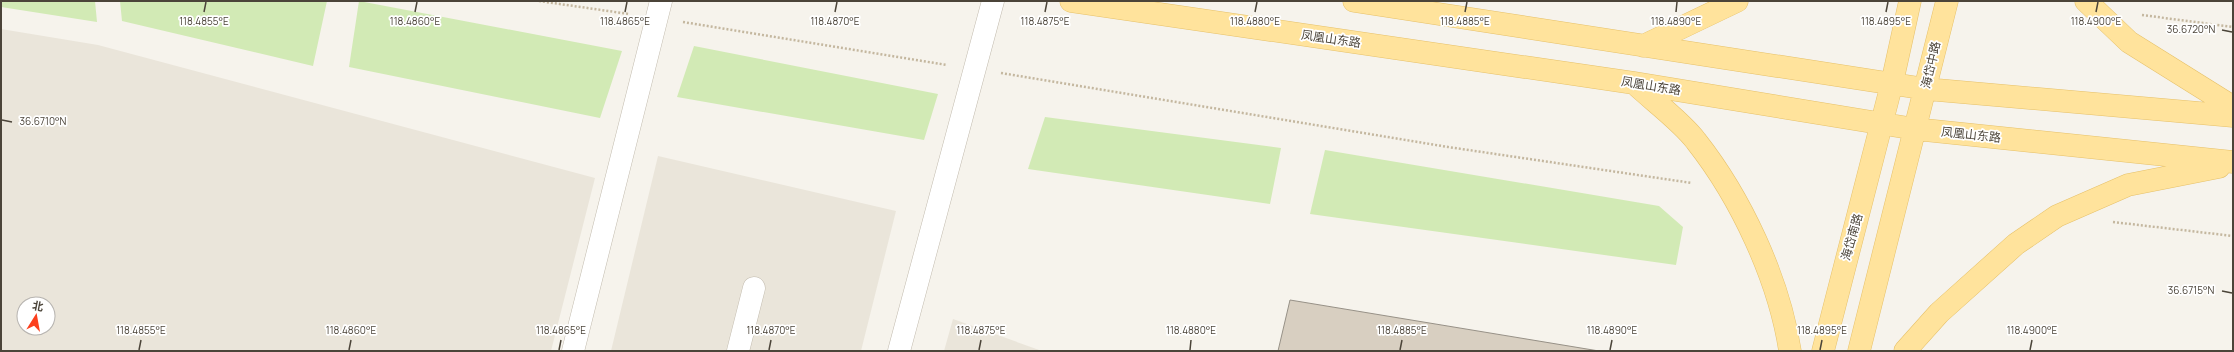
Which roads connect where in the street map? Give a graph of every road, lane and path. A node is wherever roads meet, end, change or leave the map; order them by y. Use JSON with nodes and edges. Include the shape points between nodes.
{"nodes":[{"id":1,"x":538,"y":1,"type":"edge"},
{"id":2,"x":993,"y":1,"type":"edge"},
{"id":3,"x":1071,"y":1,"type":"edge"},
{"id":4,"x":1354,"y":1,"type":"edge"},
{"id":5,"x":1737,"y":1,"type":"edge"},
{"id":6,"x":1910,"y":1,"type":"edge"},
{"id":7,"x":1947,"y":1,"type":"edge"},
{"id":8,"x":2086,"y":1,"type":"edge"},
{"id":9,"x":659,"y":10,"type":"edge"},
{"id":10,"x":2141,"y":15,"type":"dead end"},
{"id":11,"x":2233,"y":27,"type":"edge"},
{"id":12,"x":1643,"y":46,"type":"junction"},
{"id":13,"x":975,"y":69,"type":"junction"},
{"id":14,"x":1634,"y":83,"type":"junction"},
{"id":15,"x":1892,"y":83,"type":"junction"},
{"id":16,"x":1926,"y":89,"type":"junction"},
{"id":17,"x":2233,"y":107,"type":"edge"},
{"id":18,"x":2233,"y":116,"type":"edge"},
{"id":19,"x":1881,"y":124,"type":"junction"},
{"id":20,"x":1915,"y":129,"type":"junction"},
{"id":21,"x":2233,"y":163,"type":"edge"},
{"id":22,"x":1727,"y":188,"type":"junction"},
{"id":23,"x":2111,"y":222,"type":"dead end"},
{"id":24,"x":2233,"y":236,"type":"edge"},
{"id":25,"x":754,"y":288,"type":"dead end"},
{"id":26,"x":573,"y":351,"type":"edge"},
{"id":27,"x":738,"y":351,"type":"edge"},
{"id":28,"x":899,"y":351,"type":"edge"},
{"id":29,"x":1790,"y":351,"type":"edge"},
{"id":30,"x":1823,"y":351,"type":"edge"},
{"id":31,"x":1859,"y":351,"type":"edge"},
{"id":32,"x":1905,"y":351,"type":"edge"}],
"edges":[{"from":1,"to":9,"type":"path"},
{"from":2,"to":13,"type":"street"},
{"from":3,"to":14,"type":"main road","name":"凤凰山东路"},
{"from":4,"to":12,"type":"main road"},
{"from":5,"to":12,"type":"main road"},
{"from":6,"to":15,"type":"main road"},
{"from":7,"to":16,"type":"main road","name":"海岱中路"},
{"from":8,"to":17,"type":"main road","via":[[2129,42]]},
{"from":9,"to":13,"type":"path"},
{"from":9,"to":26,"type":"street"},
{"from":10,"to":11,"type":"path"},
{"from":12,"to":15,"type":"main road"},
{"from":13,"to":22,"type":"path","via":[[1448,148]]},
{"from":13,"to":28,"type":"street"},
{"from":14,"to":19,"type":"main road","name":"凤凰山东路"},
{"from":14,"to":22,"type":"main road","via":[[1696,140]]},
{"from":15,"to":16,"type":"main road"},
{"from":15,"to":19,"type":"main road"},
{"from":16,"to":18,"type":"main road"},
{"from":16,"to":20,"type":"main road","name":"海岱中路"},
{"from":19,"to":20,"type":"main road","name":"凤凰山东路"},
{"from":19,"to":30,"type":"main road","name":"海岱南路"},
{"from":20,"to":21,"type":"main road","name":"凤凰山东路"},
{"from":20,"to":31,"type":"main road"},
{"from":21,"to":32,"type":"main road","via":[[2128,185],[2057,216],[2016,244],[1939,313]]},
{"from":22,"to":29,"type":"main road","via":[[1752,233],[1769,275],[1786,325]]},
{"from":23,"to":24,"type":"path"},
{"from":25,"to":27,"type":"street"}]}
